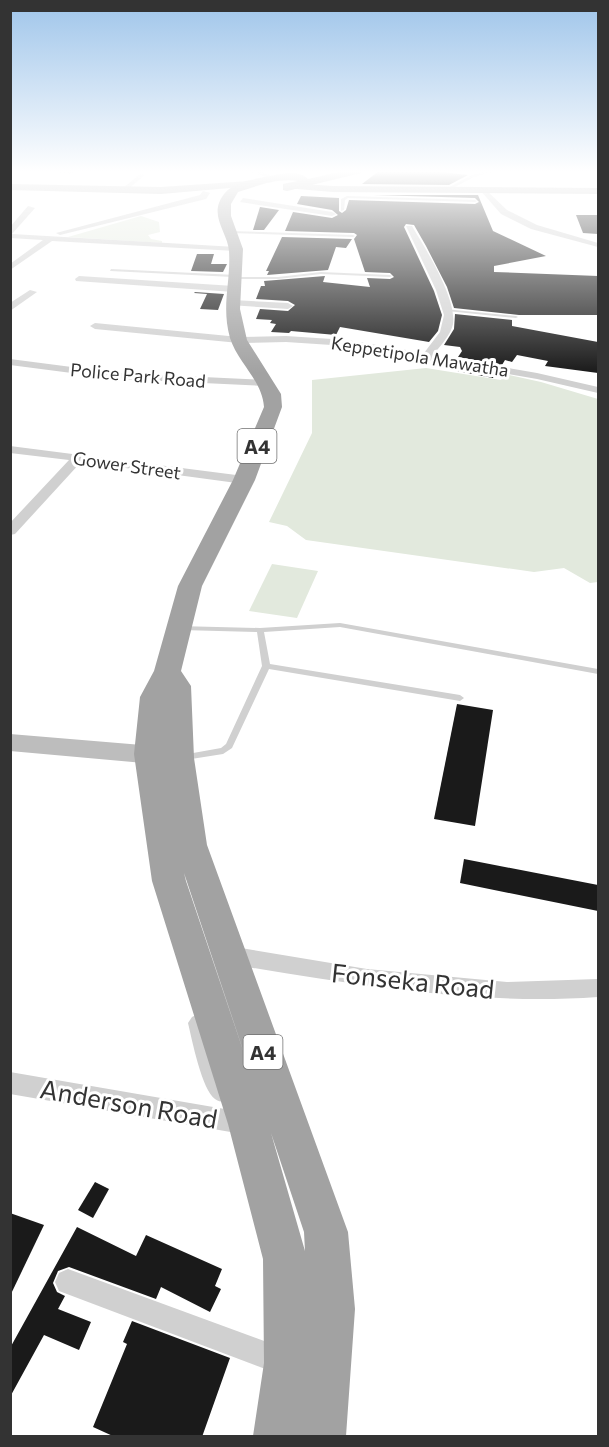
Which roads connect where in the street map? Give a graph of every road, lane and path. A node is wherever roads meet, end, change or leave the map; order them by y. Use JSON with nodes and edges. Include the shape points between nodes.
{"nodes":[{"id":1,"x":51,"y":238,"type":"edge"},
{"id":2,"x":99,"y":239,"type":"edge"},
{"id":3,"x":292,"y":239,"type":"edge"},
{"id":4,"x":415,"y":239,"type":"edge"},
{"id":5,"x":575,"y":239,"type":"edge"},
{"id":6,"x":233,"y":240,"type":"junction"},
{"id":7,"x":598,"y":245,"type":"edge"},
{"id":8,"x":10,"y":268,"type":"edge"},
{"id":9,"x":111,"y":270,"type":"dead end"},
{"id":10,"x":390,"y":276,"type":"dead end"},
{"id":11,"x":80,"y":279,"type":"dead end"},
{"id":12,"x":234,"y":286,"type":"junction"},
{"id":13,"x":33,"y":291,"type":"dead end"},
{"id":14,"x":288,"y":306,"type":"dead end"},
{"id":15,"x":10,"y":308,"type":"edge"},
{"id":16,"x":447,"y":310,"type":"junction"},
{"id":17,"x":516,"y":317,"type":"dead end"},
{"id":18,"x":95,"y":326,"type":"dead end"},
{"id":19,"x":239,"y":340,"type":"junction"},
{"id":20,"x":427,"y":356,"type":"junction"},
{"id":21,"x":10,"y":362,"type":"edge"},
{"id":22,"x":266,"y":383,"type":"junction"},
{"id":23,"x":598,"y":389,"type":"edge"},
{"id":24,"x":10,"y":449,"type":"edge"},
{"id":25,"x":78,"y":458,"type":"junction"},
{"id":26,"x":244,"y":480,"type":"junction"},
{"id":27,"x":10,"y":531,"type":"edge"},
{"id":28,"x":180,"y":627,"type":"junction"},
{"id":29,"x":260,"y":630,"type":"junction"},
{"id":30,"x":266,"y":666,"type":"junction"},
{"id":31,"x":598,"y":672,"type":"edge"},
{"id":32,"x":460,"y":698,"type":"dead end"},
{"id":33,"x":10,"y":741,"type":"edge"},
{"id":34,"x":164,"y":756,"type":"junction"},
{"id":35,"x":229,"y":955,"type":"junction"},
{"id":36,"x":598,"y":988,"type":"edge"},
{"id":37,"x":10,"y":1083,"type":"edge"},
{"id":38,"x":244,"y":1110,"type":"junction"},
{"id":39,"x":68,"y":1282,"type":"dead end"},
{"id":40,"x":288,"y":1363,"type":"junction"},
{"id":41,"x":278,"y":1437,"type":"edge"},
{"id":42,"x":321,"y":1437,"type":"edge"}],
"edges":[{"from":1,"to":8,"type":"street"},
{"from":2,"to":6,"type":"street"},
{"from":3,"to":6,"type":"lane"},
{"from":4,"to":16,"type":"street","via":[[438,282]]},
{"from":5,"to":7,"type":"street"},
{"from":6,"to":12,"type":"highway","number":"A4"},
{"from":9,"to":12,"type":"lane"},
{"from":10,"to":12,"type":"lane","via":[[321,273]]},
{"from":11,"to":12,"type":"street"},
{"from":12,"to":14,"type":"street"},
{"from":12,"to":19,"type":"highway","number":"A4"},
{"from":13,"to":15,"type":"street"},
{"from":16,"to":17,"type":"lane"},
{"from":16,"to":20,"type":"street","via":[[447,326]]},
{"from":18,"to":19,"type":"street","name":"Keppetipola Mawatha"},
{"from":19,"to":20,"type":"street","name":"Keppetipola Mawatha","via":[[322,340]]},
{"from":19,"to":22,"type":"highway","number":"A4"},
{"from":20,"to":23,"type":"street","name":"Keppetipola Mawatha"},
{"from":21,"to":22,"type":"street","name":"Police Park Road","via":[[118,376]]},
{"from":22,"to":26,"type":"highway","number":"A4","via":[[273,407]]},
{"from":24,"to":25,"type":"street","name":"Gower Street"},
{"from":25,"to":26,"type":"street","name":"Gower Street"},
{"from":25,"to":27,"type":"street"},
{"from":26,"to":28,"type":"highway","number":"A4","via":[[190,586]]},
{"from":28,"to":29,"type":"lane"},
{"from":28,"to":34,"type":"highway","number":"A4","via":[[175,633],[167,671],[177,686]]},
{"from":29,"to":30,"type":"lane"},
{"from":29,"to":31,"type":"lane","via":[[340,626]]},
{"from":30,"to":32,"type":"lane"},
{"from":30,"to":34,"type":"lane","via":[[229,746],[223,751]]},
{"from":33,"to":34,"type":"main road"},
{"from":34,"to":35,"type":"highway","number":"A4"},
{"from":34,"to":38,"type":"highway","number":"A4","via":[[170,881]]},
{"from":35,"to":36,"type":"street","name":"Fonseka Road","via":[[367,978],[507,991]]},
{"from":35,"to":42,"type":"highway","number":"A4","via":[[326,1232],[332,1308]]},
{"from":37,"to":38,"type":"street","name":"Anderson Road"},
{"from":38,"to":40,"type":"highway","number":"A4","via":[[285,1259]]},
{"from":39,"to":40,"type":"street"},
{"from":40,"to":41,"type":"highway","number":"A4"}]}
